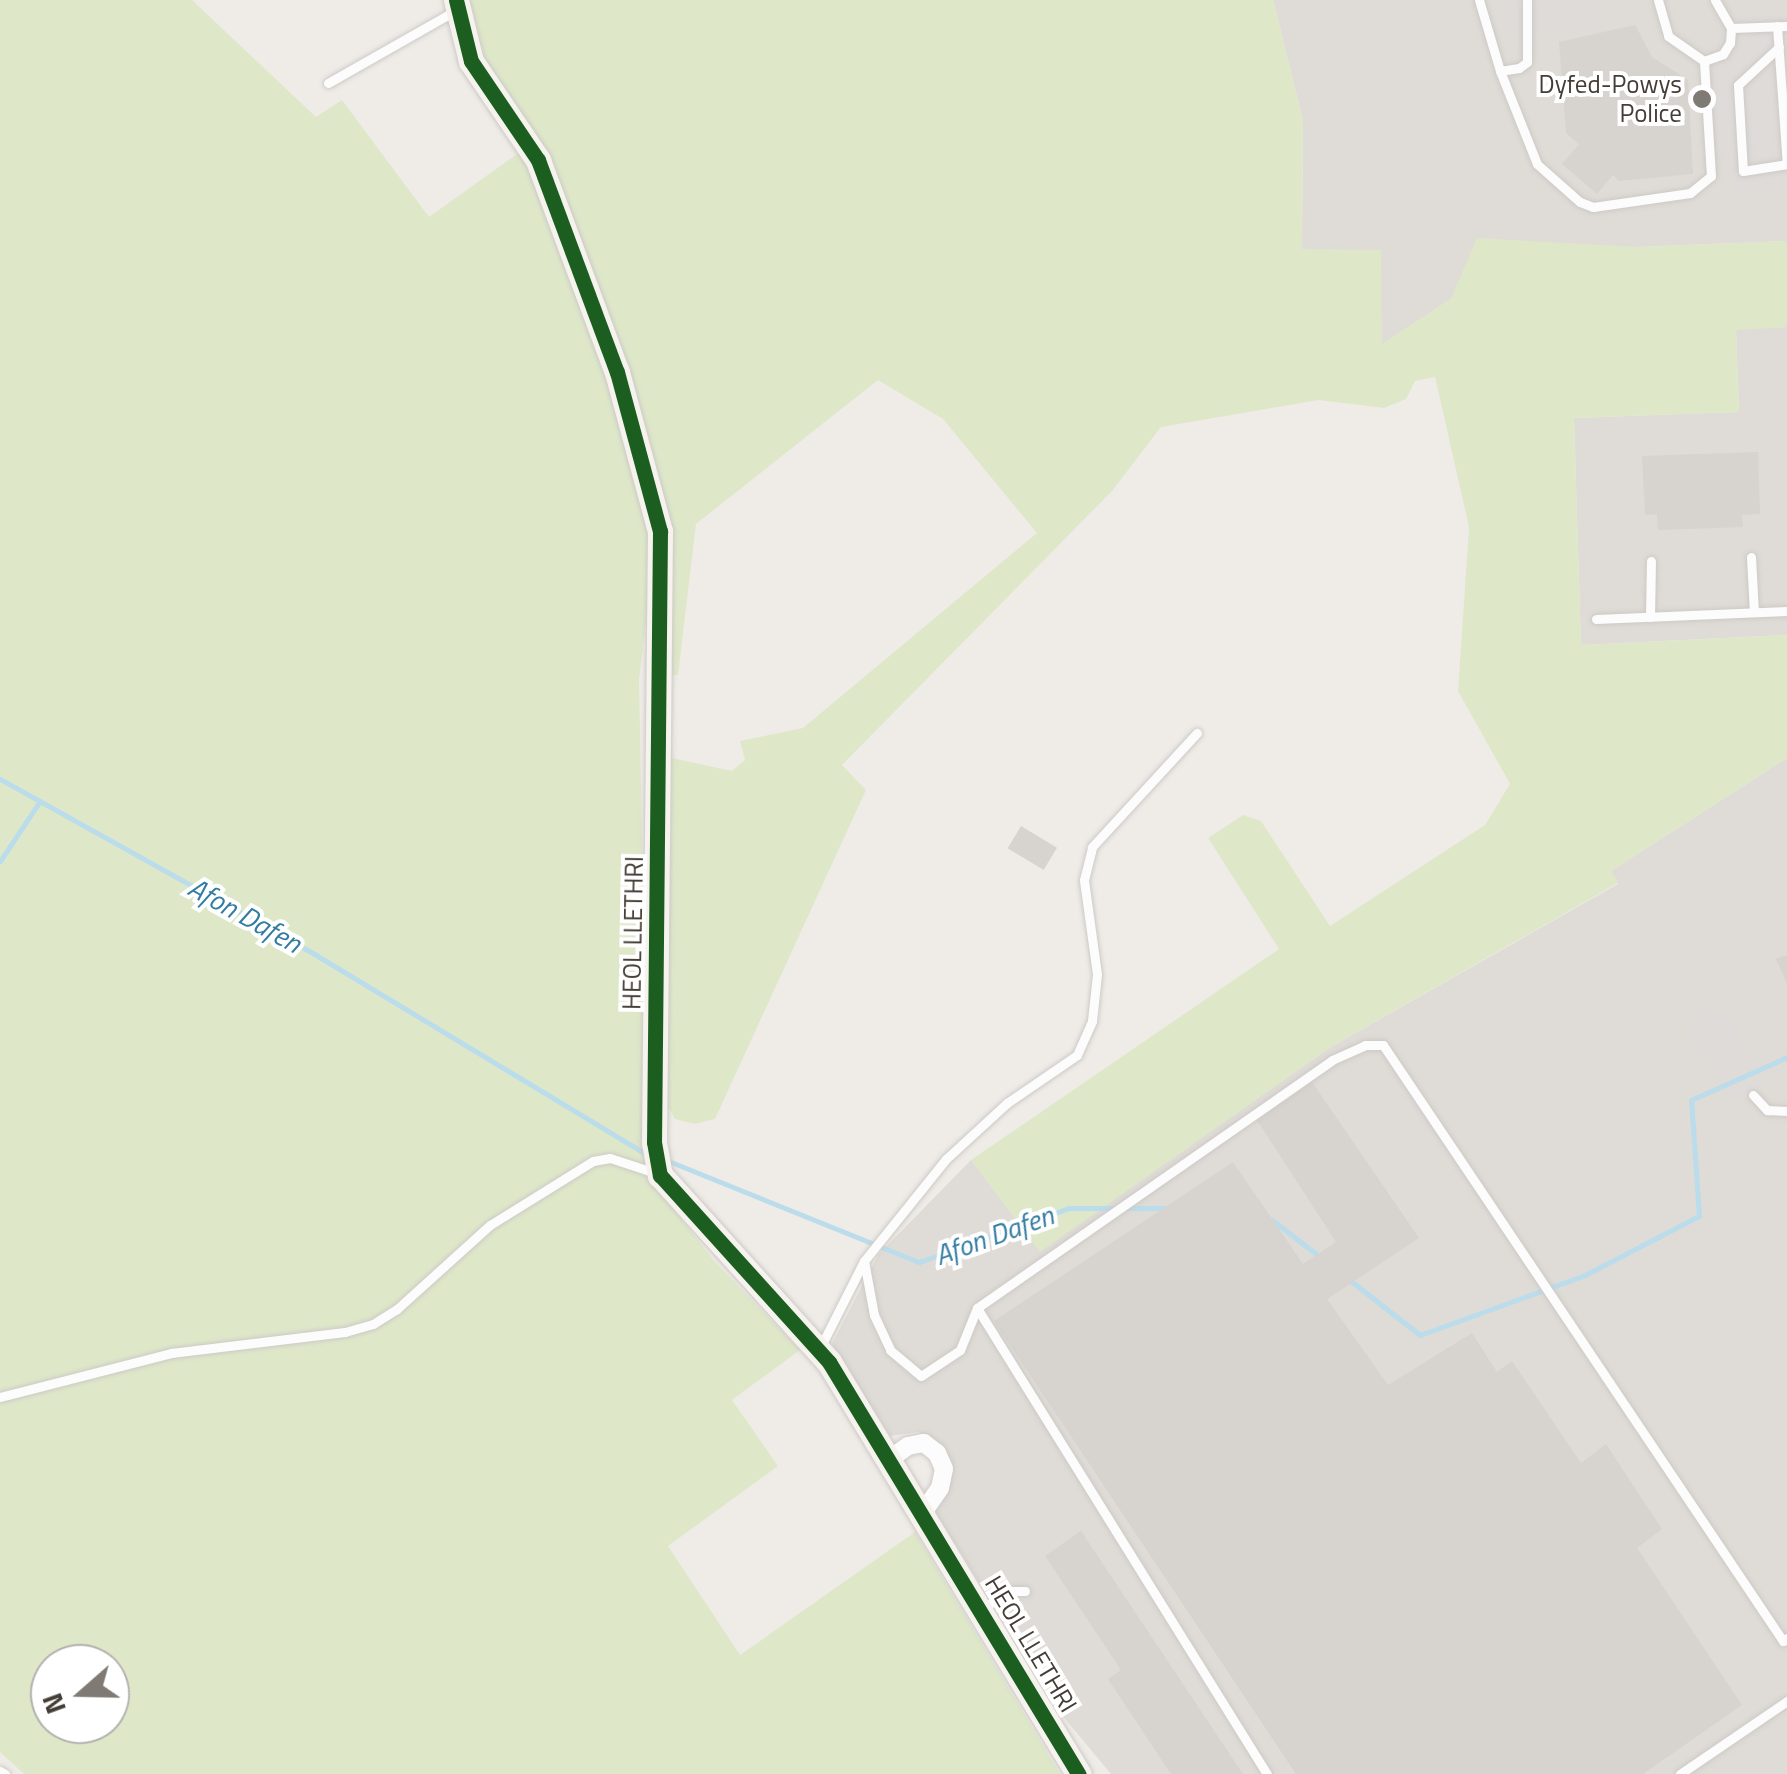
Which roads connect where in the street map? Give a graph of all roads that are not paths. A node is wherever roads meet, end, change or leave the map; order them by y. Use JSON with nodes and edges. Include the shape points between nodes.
{"nodes":[{"id":1,"x":1479,"y":0,"type":"edge"},
{"id":2,"x":1527,"y":0,"type":"edge"},
{"id":3,"x":1658,"y":0,"type":"edge"},
{"id":4,"x":1715,"y":0,"type":"edge"},
{"id":5,"x":457,"y":5,"type":"edge"},
{"id":6,"x":1782,"y":26,"type":"edge"},
{"id":7,"x":1730,"y":28,"type":"junction"},
{"id":8,"x":1779,"y":48,"type":"junction"},
{"id":9,"x":1704,"y":60,"type":"junction"},
{"id":10,"x":1500,"y":71,"type":"junction"},
{"id":11,"x":328,"y":83,"type":"dead end"},
{"id":12,"x":1787,"y":164,"type":"edge"},
{"id":13,"x":1751,"y":557,"type":"dead end"},
{"id":14,"x":1651,"y":562,"type":"dead end"},
{"id":15,"x":1787,"y":611,"type":"edge"},
{"id":16,"x":1754,"y":612,"type":"junction"},
{"id":17,"x":1650,"y":616,"type":"junction"},
{"id":18,"x":1596,"y":618,"type":"dead end"},
{"id":19,"x":1197,"y":733,"type":"dead end"},
{"id":20,"x":1753,"y":1094,"type":"dead end"},
{"id":21,"x":1787,"y":1112,"type":"edge"},
{"id":22,"x":660,"y":1175,"type":"junction"},
{"id":23,"x":864,"y":1260,"type":"junction"},
{"id":24,"x":977,"y":1308,"type":"junction"},
{"id":25,"x":819,"y":1350,"type":"junction"},
{"id":26,"x":0,"y":1397,"type":"edge"},
{"id":27,"x":890,"y":1459,"type":"junction"},
{"id":28,"x":923,"y":1512,"type":"junction"},
{"id":29,"x":1025,"y":1592,"type":"dead end"},
{"id":30,"x":981,"y":1609,"type":"junction"},
{"id":31,"x":1787,"y":1638,"type":"edge"},
{"id":32,"x":1787,"y":1701,"type":"edge"},
{"id":33,"x":1079,"y":1774,"type":"edge"},
{"id":34,"x":1266,"y":1774,"type":"edge"},
{"id":35,"x":1680,"y":1774,"type":"edge"}],
"edges":[{"from":1,"to":10,"type":"lane"},
{"from":2,"to":10,"type":"lane","via":[[1527,62]]},
{"from":3,"to":9,"type":"lane","via":[[1668,36]]},
{"from":4,"to":7,"type":"lane"},
{"from":5,"to":11,"type":"lane"},
{"from":5,"to":22,"type":"street","name":"HEOL LLETHRI","via":[[471,61],[538,160],[617,372],[660,531],[654,1142]]},
{"from":6,"to":7,"type":"lane"},
{"from":6,"to":8,"type":"lane"},
{"from":7,"to":9,"type":"lane","via":[[1723,54]]},
{"from":8,"to":12,"type":"lane"},
{"from":8,"to":12,"type":"lane","via":[[1738,85],[1743,171]]},
{"from":9,"to":10,"type":"lane","via":[[1712,176],[1690,194],[1593,207],[1537,164]]},
{"from":13,"to":16,"type":"lane"},
{"from":14,"to":17,"type":"lane"},
{"from":15,"to":16,"type":"lane"},
{"from":16,"to":17,"type":"lane"},
{"from":17,"to":18,"type":"lane"},
{"from":19,"to":23,"type":"lane","via":[[1092,847],[1084,880],[1096,974],[1085,1042],[1060,1070],[1007,1103],[946,1159]]},
{"from":20,"to":21,"type":"lane","via":[[1767,1110]]},
{"from":22,"to":25,"type":"street","name":"HEOL LLETHRI"},
{"from":22,"to":26,"type":"lane","via":[[626,1161],[593,1161],[490,1225],[373,1324],[171,1353]]},
{"from":23,"to":24,"type":"lane","via":[[874,1315],[890,1350],[921,1376],[960,1350]]},
{"from":23,"to":25,"type":"lane"},
{"from":24,"to":31,"type":"lane","via":[[1332,1060],[1365,1044],[1382,1045]]},
{"from":24,"to":34,"type":"lane"},
{"from":25,"to":27,"type":"street","name":"HEOL LLETHRI"},
{"from":27,"to":28,"type":"street","name":"HEOL LLETHRI"},
{"from":27,"to":28,"type":"street","via":[[924,1443],[937,1453],[944,1470],[940,1488]]},
{"from":28,"to":30,"type":"street","name":"HEOL LLETHRI"},
{"from":29,"to":30,"type":"lane","via":[[1010,1590]]},
{"from":30,"to":33,"type":"street","name":"HEOL LLETHRI"},
{"from":32,"to":35,"type":"lane"}]}
